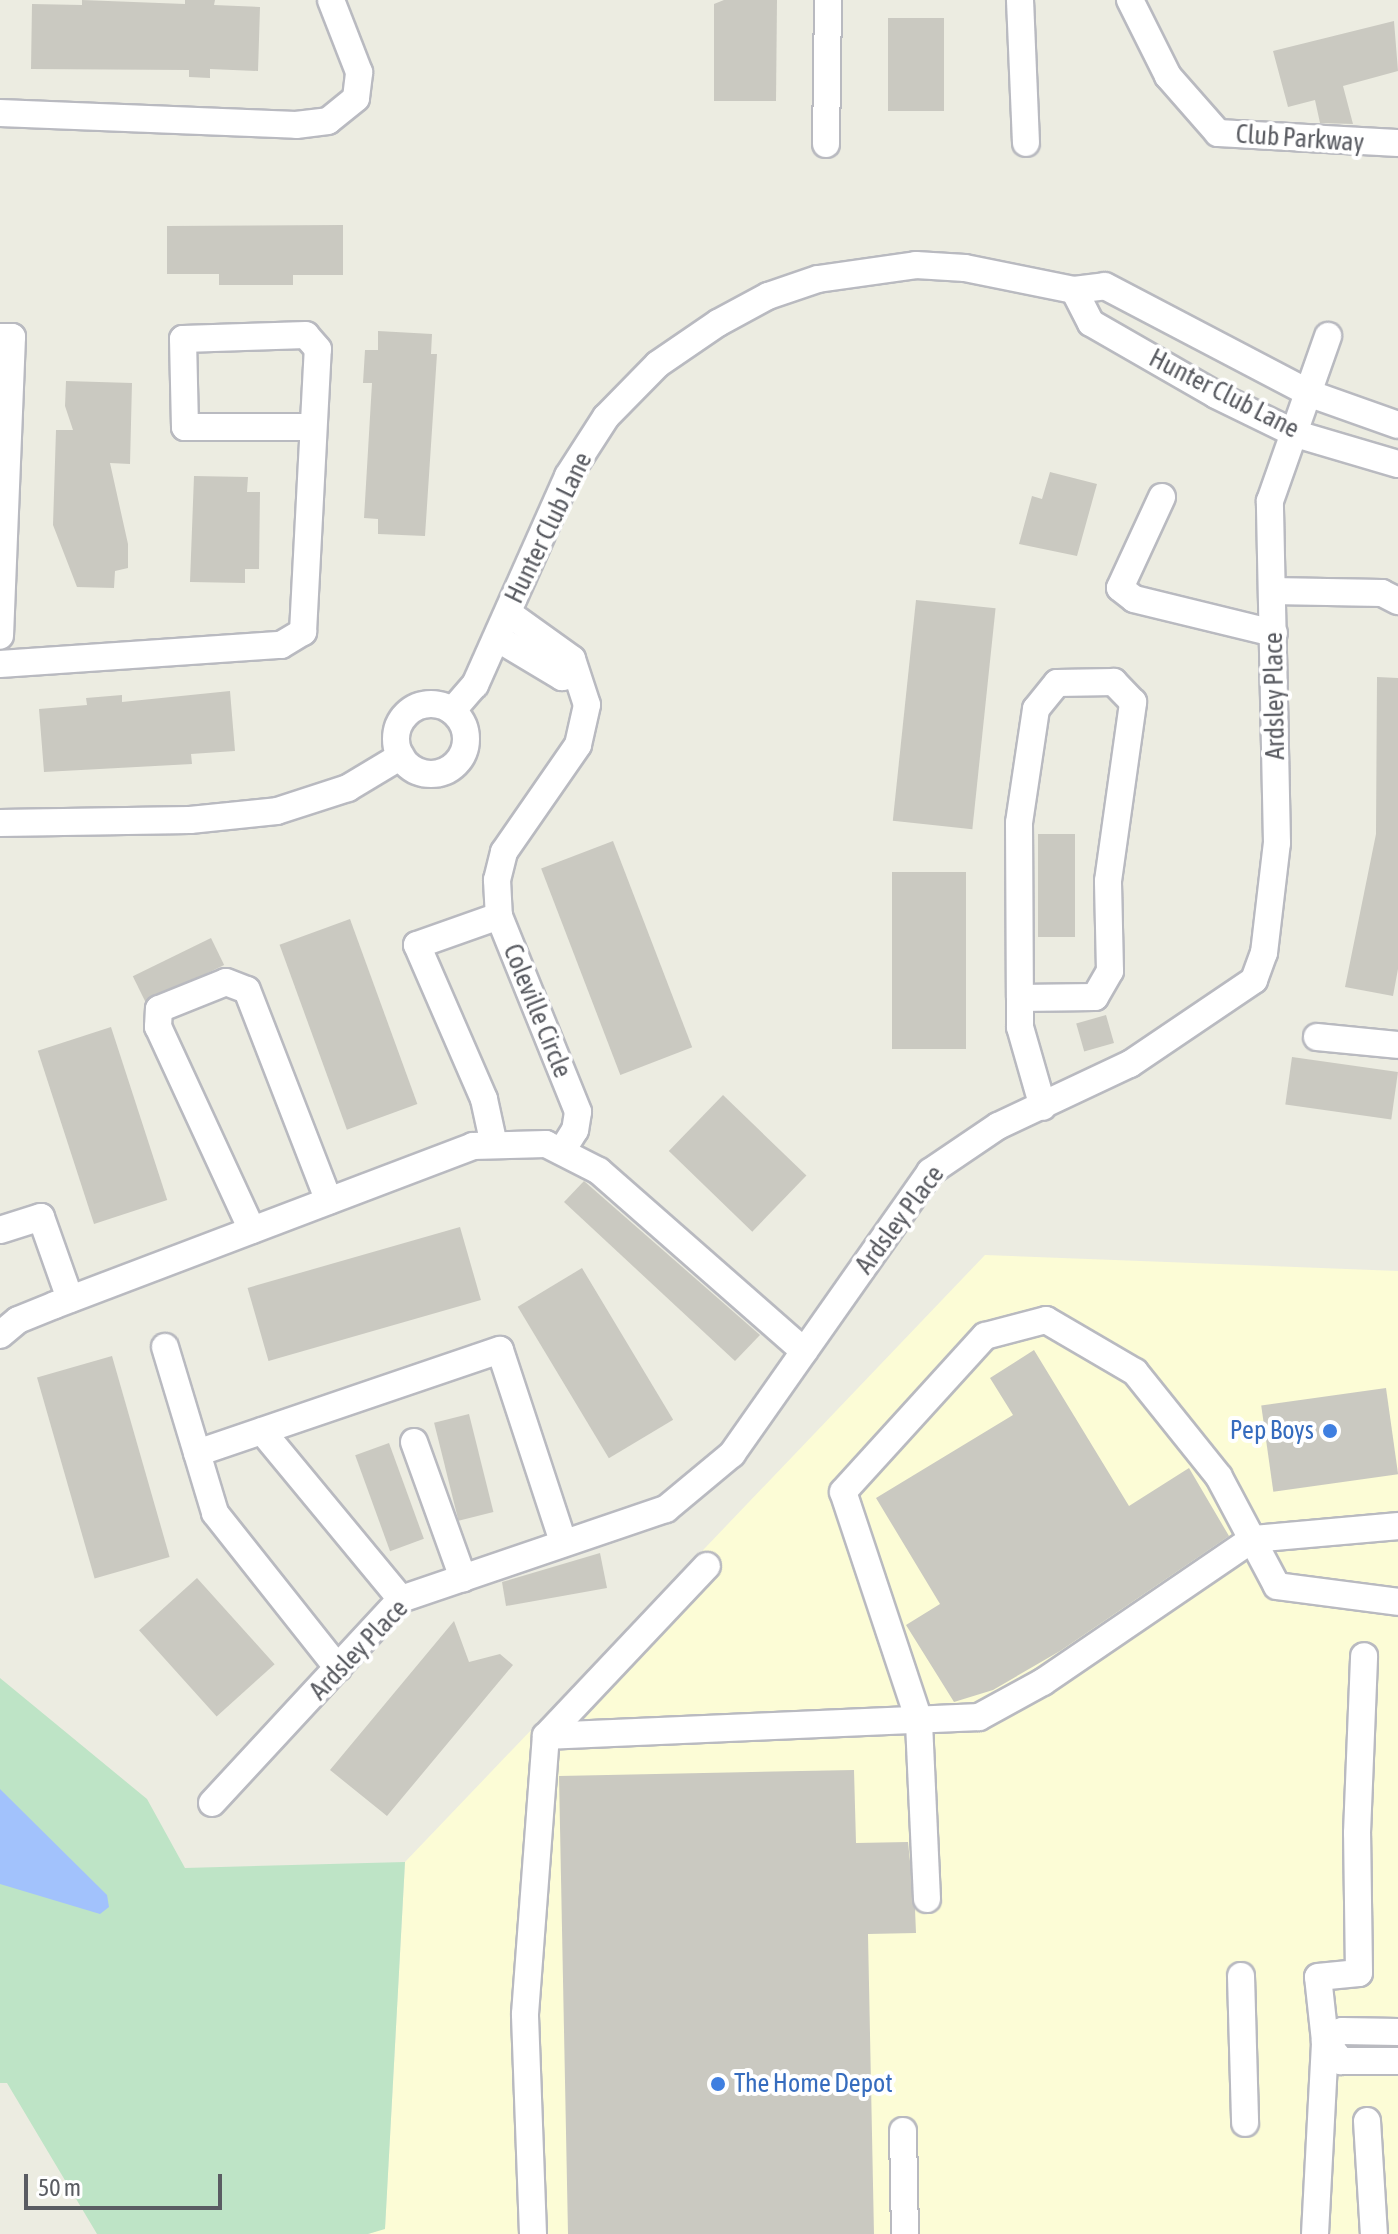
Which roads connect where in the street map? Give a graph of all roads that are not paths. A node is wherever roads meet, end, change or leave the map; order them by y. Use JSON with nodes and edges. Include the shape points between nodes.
{"nodes":[{"id":1,"x":331,"y":0,"type":"edge"},
{"id":2,"x":828,"y":0,"type":"edge"},
{"id":3,"x":1020,"y":0,"type":"edge"},
{"id":4,"x":1130,"y":0,"type":"edge"},
{"id":5,"x":0,"y":113,"type":"edge"},
{"id":6,"x":1026,"y":143,"type":"dead end"},
{"id":7,"x":1398,"y":143,"type":"edge"},
{"id":8,"x":826,"y":144,"type":"dead end"},
{"id":9,"x":1074,"y":290,"type":"junction"},
{"id":10,"x":1328,"y":336,"type":"dead end"},
{"id":11,"x":0,"y":337,"type":"edge"},
{"id":12,"x":1311,"y":394,"type":"junction"},
{"id":13,"x":1398,"y":425,"type":"edge"},
{"id":14,"x":313,"y":427,"type":"junction"},
{"id":15,"x":1296,"y":434,"type":"junction"},
{"id":16,"x":1398,"y":464,"type":"edge"},
{"id":17,"x":1162,"y":497,"type":"dead end"},
{"id":18,"x":1272,"y":591,"type":"junction"},
{"id":19,"x":1398,"y":601,"type":"edge"},
{"id":20,"x":508,"y":613,"type":"junction"},
{"id":21,"x":1274,"y":633,"type":"junction"},
{"id":22,"x":0,"y":636,"type":"edge"},
{"id":23,"x":497,"y":638,"type":"junction"},
{"id":24,"x":0,"y":664,"type":"edge"},
{"id":25,"x":576,"y":675,"type":"junction"},
{"id":26,"x":452,"y":711,"type":"junction"},
{"id":27,"x":401,"y":756,"type":"junction"},
{"id":28,"x":0,"y":823,"type":"edge"},
{"id":29,"x":499,"y":916,"type":"junction"},
{"id":30,"x":1020,"y":998,"type":"junction"},
{"id":31,"x":1317,"y":1037,"type":"dead end"},
{"id":32,"x":1398,"y":1045,"type":"edge"},
{"id":33,"x":1043,"y":1107,"type":"junction"},
{"id":34,"x":494,"y":1145,"type":"junction"},
{"id":35,"x":562,"y":1151,"type":"junction"},
{"id":36,"x":329,"y":1201,"type":"junction"},
{"id":37,"x":0,"y":1230,"type":"edge"},
{"id":38,"x":252,"y":1230,"type":"junction"},
{"id":39,"x":70,"y":1299,"type":"junction"},
{"id":40,"x":0,"y":1335,"type":"edge"},
{"id":41,"x":165,"y":1347,"type":"dead end"},
{"id":42,"x":804,"y":1351,"type":"junction"},
{"id":43,"x":262,"y":1431,"type":"junction"},
{"id":44,"x":414,"y":1442,"type":"dead end"},
{"id":45,"x":197,"y":1453,"type":"junction"},
{"id":46,"x":1398,"y":1526,"type":"edge"},
{"id":47,"x":1253,"y":1539,"type":"junction"},
{"id":48,"x":563,"y":1542,"type":"junction"},
{"id":49,"x":707,"y":1566,"type":"dead end"},
{"id":50,"x":463,"y":1578,"type":"junction"},
{"id":51,"x":401,"y":1599,"type":"junction"},
{"id":52,"x":1398,"y":1602,"type":"edge"},
{"id":53,"x":1364,"y":1656,"type":"dead end"},
{"id":54,"x":338,"y":1668,"type":"junction"},
{"id":55,"x":919,"y":1720,"type":"junction"},
{"id":56,"x":546,"y":1736,"type":"junction"},
{"id":57,"x":212,"y":1803,"type":"dead end"},
{"id":58,"x":927,"y":1899,"type":"dead end"},
{"id":59,"x":1241,"y":1976,"type":"dead end"},
{"id":60,"x":1393,"y":2028,"type":"edge"},
{"id":61,"x":1325,"y":2041,"type":"junction"},
{"id":62,"x":1396,"y":2062,"type":"edge"},
{"id":63,"x":1367,"y":2121,"type":"dead end"},
{"id":64,"x":1245,"y":2123,"type":"dead end"},
{"id":65,"x":903,"y":2131,"type":"dead end"},
{"id":66,"x":533,"y":2234,"type":"edge"},
{"id":67,"x":905,"y":2234,"type":"edge"},
{"id":68,"x":1315,"y":2234,"type":"edge"},
{"id":69,"x":1374,"y":2234,"type":"edge"}],
"edges":[{"from":1,"to":5,"type":"street","via":[[359,72],[356,98],[328,121],[296,125]]},
{"from":2,"to":8,"type":"street"},
{"from":3,"to":6,"type":"street"},
{"from":4,"to":7,"type":"street","name":"Club Parkway","via":[[1168,76],[1218,133]]},
{"from":9,"to":12,"type":"street","name":"Hunter Club Lane","via":[[1105,286]]},
{"from":9,"to":15,"type":"street","name":"Hunter Club Lane","via":[[1091,323]]},
{"from":9,"to":20,"type":"street","name":"Hunter Club Lane","via":[[965,268],[885,268],[818,279],[768,296],[718,323],[658,364],[606,417],[568,476]]},
{"from":10,"to":12,"type":"street","name":"Ardsley Place"},
{"from":11,"to":22,"type":"street","via":[[12,337]]},
{"from":12,"to":13,"type":"street","name":"Hunter Club Lane"},
{"from":12,"to":15,"type":"street","name":"Ardsley Place"},
{"from":14,"to":14,"type":"street","via":[[318,349],[306,335],[183,339],[185,427]]},
{"from":14,"to":24,"type":"street","via":[[303,632],[281,645]]},
{"from":15,"to":16,"type":"street","name":"Hunter Club Lane"},
{"from":15,"to":18,"type":"street","name":"Ardsley Place","via":[[1270,501]]},
{"from":17,"to":21,"type":"street","via":[[1120,588],[1134,599]]},
{"from":18,"to":19,"type":"street","via":[[1382,593]]},
{"from":18,"to":21,"type":"street","name":"Ardsley Place"},
{"from":20,"to":23,"type":"street","name":"Hunter Club Lane"},
{"from":20,"to":25,"type":"street","name":"Coleville Circle","via":[[556,643],[572,659]]},
{"from":21,"to":33,"type":"street","name":"Ardsley Place","via":[[1277,843],[1264,953],[1254,980],[1130,1064]]},
{"from":23,"to":25,"type":"street","via":[[562,677]]},
{"from":23,"to":26,"type":"street","name":"Hunter Club Lane","via":[[475,685]]},
{"from":25,"to":29,"type":"street","name":"Coleville Circle","via":[[587,705],[578,745],[504,852],[497,880]]},
{"from":26,"to":27,"type":"street","via":[[435,702],[408,711],[394,735]]},
{"from":26,"to":27,"type":"street","via":[[460,715],[468,742],[455,767],[428,776]]},
{"from":27,"to":28,"type":"street","via":[[348,788],[277,811],[190,820]]},
{"from":29,"to":34,"type":"street","via":[[417,945],[484,1099]]},
{"from":29,"to":35,"type":"street","name":"Coleville Circle","via":[[578,1112],[575,1130]]},
{"from":30,"to":30,"type":"street","via":[[1019,823],[1036,709],[1057,683],[1114,682],[1133,702],[1108,881],[1110,971],[1095,997]]},
{"from":30,"to":33,"type":"street","via":[[1020,1027]]},
{"from":31,"to":32,"type":"street"},
{"from":33,"to":42,"type":"street","name":"Ardsley Place","via":[[967,1143],[930,1172]]},
{"from":34,"to":35,"type":"street","via":[[546,1144]]},
{"from":34,"to":36,"type":"street","via":[[473,1146]]},
{"from":35,"to":42,"type":"street","via":[[599,1171]]},
{"from":36,"to":38,"type":"street"},
{"from":36,"to":38,"type":"street","via":[[247,990],[226,982],[159,1009],[158,1027]]},
{"from":37,"to":39,"type":"street","via":[[41,1217]]},
{"from":38,"to":39,"type":"street"},
{"from":39,"to":40,"type":"street","via":[[18,1320]]},
{"from":41,"to":45,"type":"street"},
{"from":42,"to":48,"type":"street","name":"Ardsley Place","via":[[732,1454],[666,1509]]},
{"from":43,"to":45,"type":"street"},
{"from":43,"to":48,"type":"street","via":[[500,1350]]},
{"from":43,"to":51,"type":"street"},
{"from":44,"to":50,"type":"street"},
{"from":45,"to":54,"type":"street","via":[[215,1513]]},
{"from":46,"to":47,"type":"street"},
{"from":47,"to":52,"type":"street","via":[[1277,1586]]},
{"from":47,"to":55,"type":"street","via":[[1043,1682],[992,1710],[979,1717]]},
{"from":47,"to":55,"type":"street","via":[[1219,1477],[1135,1372],[1046,1320],[985,1336],[843,1492]]},
{"from":48,"to":50,"type":"street","name":"Ardsley Place"},
{"from":49,"to":56,"type":"street"},
{"from":50,"to":51,"type":"street","name":"Ardsley Place"},
{"from":51,"to":54,"type":"street","name":"Ardsley Place"},
{"from":53,"to":61,"type":"street","via":[[1357,1833],[1359,1973],[1318,1977]]},
{"from":54,"to":57,"type":"street","name":"Ardsley Place"},
{"from":55,"to":56,"type":"street"},
{"from":55,"to":58,"type":"street"},
{"from":56,"to":66,"type":"street","via":[[525,2014]]},
{"from":59,"to":64,"type":"street"},
{"from":60,"to":61,"type":"street","via":[[1342,2031]]},
{"from":61,"to":62,"type":"street","via":[[1341,2061]]},
{"from":61,"to":68,"type":"street"},
{"from":63,"to":69,"type":"street"},
{"from":65,"to":67,"type":"street"}]}
